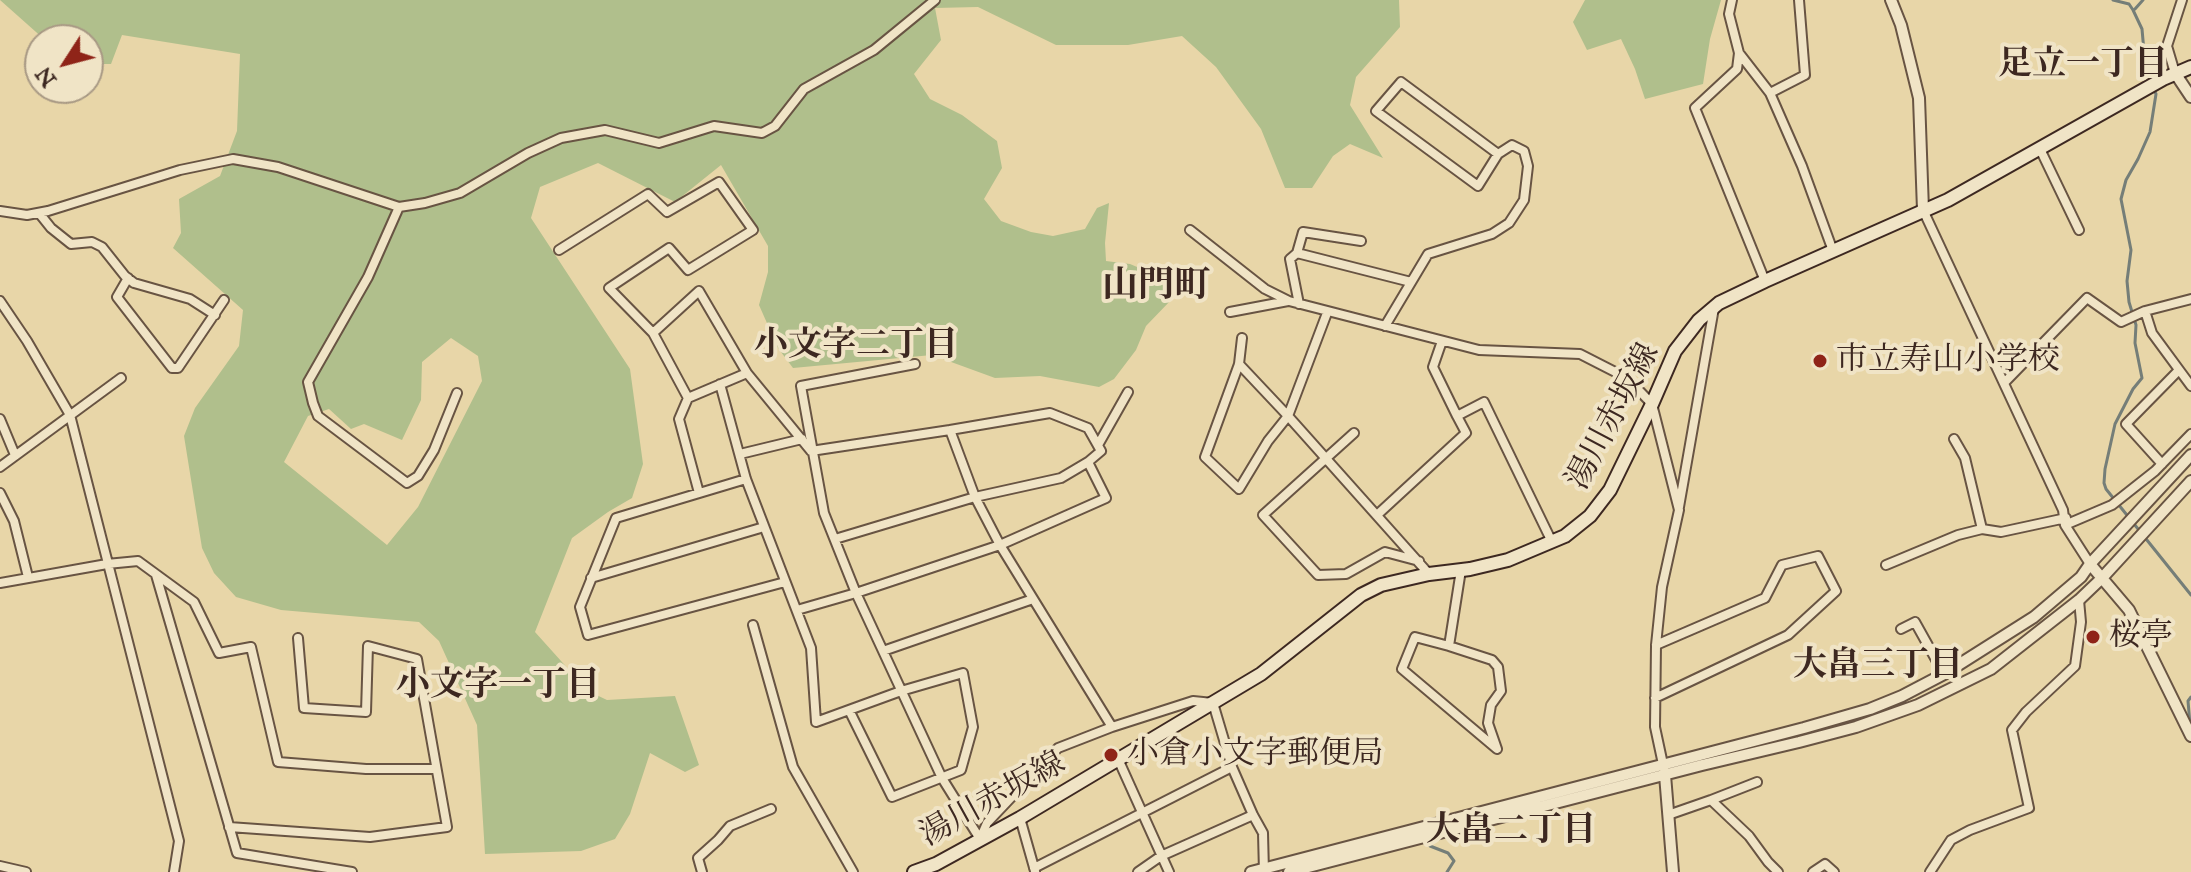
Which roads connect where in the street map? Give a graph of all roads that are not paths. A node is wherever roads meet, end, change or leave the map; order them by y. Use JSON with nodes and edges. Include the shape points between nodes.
{"nodes":[{"id":1,"x":935,"y":0,"type":"edge"},
{"id":2,"x":1732,"y":0,"type":"edge"},
{"id":3,"x":1799,"y":0,"type":"edge"},
{"id":4,"x":1891,"y":0,"type":"edge"},
{"id":5,"x":2182,"y":0,"type":"edge"},
{"id":6,"x":1739,"y":53,"type":"junction"},
{"id":7,"x":2191,"y":67,"type":"edge"},
{"id":8,"x":2169,"y":76,"type":"junction"},
{"id":9,"x":1770,"y":93,"type":"junction"},
{"id":10,"x":2191,"y":97,"type":"edge"},
{"id":11,"x":2040,"y":149,"type":"junction"},
{"id":12,"x":1498,"y":154,"type":"junction"},
{"id":13,"x":399,"y":207,"type":"junction"},
{"id":14,"x":1923,"y":210,"type":"junction"},
{"id":15,"x":0,"y":211,"type":"edge"},
{"id":16,"x":39,"y":213,"type":"junction"},
{"id":17,"x":1190,"y":230,"type":"dead end"},
{"id":18,"x":2079,"y":230,"type":"dead end"},
{"id":19,"x":1361,"y":241,"type":"dead end"},
{"id":20,"x":559,"y":250,"type":"dead end"},
{"id":21,"x":1833,"y":251,"type":"junction"},
{"id":22,"x":1297,"y":253,"type":"junction"},
{"id":23,"x":128,"y":278,"type":"junction"},
{"id":24,"x":1765,"y":281,"type":"junction"},
{"id":25,"x":1411,"y":282,"type":"junction"},
{"id":26,"x":2191,"y":299,"type":"edge"},
{"id":27,"x":224,"y":300,"type":"dead end"},
{"id":28,"x":0,"y":301,"type":"edge"},
{"id":29,"x":1289,"y":301,"type":"junction"},
{"id":30,"x":1299,"y":304,"type":"junction"},
{"id":31,"x":1714,"y":307,"type":"junction"},
{"id":32,"x":1230,"y":312,"type":"dead end"},
{"id":33,"x":2142,"y":312,"type":"junction"},
{"id":34,"x":1327,"y":313,"type":"junction"},
{"id":35,"x":215,"y":315,"type":"junction"},
{"id":36,"x":1385,"y":326,"type":"junction"},
{"id":37,"x":653,"y":333,"type":"junction"},
{"id":38,"x":1242,"y":338,"type":"dead end"},
{"id":39,"x":1442,"y":341,"type":"junction"},
{"id":40,"x":915,"y":364,"type":"dead end"},
{"id":41,"x":1239,"y":364,"type":"junction"},
{"id":42,"x":2179,"y":370,"type":"junction"},
{"id":43,"x":747,"y":373,"type":"junction"},
{"id":44,"x":121,"y":378,"type":"dead end"},
{"id":45,"x":2004,"y":383,"type":"junction"},
{"id":46,"x":720,"y":384,"type":"junction"},
{"id":47,"x":2191,"y":386,"type":"edge"},
{"id":48,"x":1128,"y":392,"type":"dead end"},
{"id":49,"x":457,"y":393,"type":"dead end"},
{"id":50,"x":688,"y":398,"type":"junction"},
{"id":51,"x":1652,"y":404,"type":"junction"},
{"id":52,"x":70,"y":415,"type":"junction"},
{"id":53,"x":1288,"y":416,"type":"junction"},
{"id":54,"x":1457,"y":416,"type":"junction"},
{"id":55,"x":0,"y":419,"type":"edge"},
{"id":56,"x":950,"y":430,"type":"junction"},
{"id":57,"x":1354,"y":433,"type":"dead end"},
{"id":58,"x":2191,"y":434,"type":"edge"},
{"id":59,"x":802,"y":439,"type":"junction"},
{"id":60,"x":1954,"y":439,"type":"dead end"},
{"id":61,"x":1098,"y":445,"type":"junction"},
{"id":62,"x":811,"y":451,"type":"junction"},
{"id":63,"x":740,"y":454,"type":"junction"},
{"id":64,"x":15,"y":455,"type":"junction"},
{"id":65,"x":2191,"y":455,"type":"edge"},
{"id":66,"x":1327,"y":458,"type":"junction"},
{"id":67,"x":1088,"y":462,"type":"junction"},
{"id":68,"x":2162,"y":464,"type":"junction"},
{"id":69,"x":0,"y":467,"type":"edge"},
{"id":70,"x":746,"y":479,"type":"junction"},
{"id":71,"x":2187,"y":485,"type":"edge"},
{"id":72,"x":0,"y":493,"type":"edge"},
{"id":73,"x":699,"y":493,"type":"junction"},
{"id":74,"x":975,"y":497,"type":"junction"},
{"id":75,"x":2191,"y":499,"type":"edge"},
{"id":76,"x":1679,"y":510,"type":"junction"},
{"id":77,"x":1377,"y":515,"type":"junction"},
{"id":78,"x":2066,"y":521,"type":"junction"},
{"id":79,"x":764,"y":527,"type":"junction"},
{"id":80,"x":1982,"y":529,"type":"junction"},
{"id":81,"x":835,"y":539,"type":"junction"},
{"id":82,"x":1552,"y":542,"type":"junction"},
{"id":83,"x":1000,"y":545,"type":"junction"},
{"id":84,"x":1419,"y":561,"type":"junction"},
{"id":85,"x":107,"y":564,"type":"junction"},
{"id":86,"x":2090,"y":564,"type":"junction"},
{"id":87,"x":1886,"y":565,"type":"dead end"},
{"id":88,"x":1461,"y":570,"type":"junction"},
{"id":89,"x":155,"y":574,"type":"junction"},
{"id":90,"x":1429,"y":574,"type":"junction"},
{"id":91,"x":28,"y":577,"type":"junction"},
{"id":92,"x":591,"y":578,"type":"junction"},
{"id":93,"x":2102,"y":578,"type":"junction"},
{"id":94,"x":785,"y":582,"type":"junction"},
{"id":95,"x":0,"y":583,"type":"edge"},
{"id":96,"x":856,"y":593,"type":"junction"},
{"id":97,"x":1033,"y":599,"type":"junction"},
{"id":98,"x":2079,"y":600,"type":"junction"},
{"id":99,"x":797,"y":610,"type":"junction"},
{"id":100,"x":753,"y":625,"type":"dead end"},
{"id":101,"x":1901,"y":629,"type":"dead end"},
{"id":102,"x":298,"y":638,"type":"dead end"},
{"id":103,"x":1656,"y":645,"type":"junction"},
{"id":104,"x":1449,"y":646,"type":"junction"},
{"id":105,"x":883,"y":651,"type":"junction"},
{"id":106,"x":1944,"y":674,"type":"junction"},
{"id":107,"x":901,"y":691,"type":"junction"},
{"id":108,"x":1655,"y":698,"type":"junction"},
{"id":109,"x":1213,"y":703,"type":"junction"},
{"id":110,"x":849,"y":710,"type":"junction"},
{"id":111,"x":1112,"y":727,"type":"junction"},
{"id":112,"x":2190,"y":734,"type":"edge"},
{"id":113,"x":1118,"y":759,"type":"junction"},
{"id":114,"x":1232,"y":767,"type":"junction"},
{"id":115,"x":436,"y":769,"type":"junction"},
{"id":116,"x":1664,"y":770,"type":"junction"},
{"id":117,"x":942,"y":778,"type":"junction"},
{"id":118,"x":1757,"y":782,"type":"dead end"},
{"id":119,"x":1711,"y":800,"type":"junction"},
{"id":120,"x":771,"y":809,"type":"dead end"},
{"id":121,"x":1142,"y":813,"type":"junction"},
{"id":122,"x":1253,"y":815,"type":"junction"},
{"id":123,"x":1668,"y":815,"type":"junction"},
{"id":124,"x":1020,"y":818,"type":"junction"},
{"id":125,"x":229,"y":827,"type":"junction"},
{"id":126,"x":980,"y":839,"type":"junction"},
{"id":127,"x":1161,"y":856,"type":"junction"},
{"id":128,"x":0,"y":866,"type":"edge"},
{"id":129,"x":1035,"y":870,"type":"edge"},
{"id":130,"x":1264,"y":870,"type":"edge"},
{"id":131,"x":26,"y":872,"type":"edge"},
{"id":132,"x":174,"y":872,"type":"edge"},
{"id":133,"x":352,"y":872,"type":"edge"},
{"id":134,"x":702,"y":872,"type":"edge"},
{"id":135,"x":853,"y":872,"type":"edge"},
{"id":136,"x":914,"y":872,"type":"edge"},
{"id":137,"x":1138,"y":872,"type":"edge"},
{"id":138,"x":1169,"y":872,"type":"edge"},
{"id":139,"x":1251,"y":872,"type":"edge"},
{"id":140,"x":1289,"y":872,"type":"edge"},
{"id":141,"x":1673,"y":872,"type":"edge"},
{"id":142,"x":1778,"y":872,"type":"edge"},
{"id":143,"x":1813,"y":872,"type":"edge"},
{"id":144,"x":1834,"y":872,"type":"edge"},
{"id":145,"x":1930,"y":872,"type":"edge"}],
"edges":[{"from":1,"to":13,"type":"street","via":[[874,50],[804,89],[775,126],[762,133],[714,126],[659,143],[605,130],[561,138],[460,193]]},
{"from":2,"to":6,"type":"street","via":[[1729,14]]},
{"from":3,"to":9,"type":"street","via":[[1805,75]]},
{"from":4,"to":14,"type":"street","via":[[1919,98]]},
{"from":5,"to":8,"type":"street","via":[[2167,46]]},
{"from":6,"to":9,"type":"street"},
{"from":6,"to":24,"type":"street","via":[[1737,69],[1695,108]]},
{"from":7,"to":8,"type":"main road","name":"湯川赤坂線"},
{"from":8,"to":10,"type":"street"},
{"from":8,"to":11,"type":"main road","name":"湯川赤坂線"},
{"from":9,"to":21,"type":"street"},
{"from":11,"to":14,"type":"main road","name":"湯川赤坂線"},
{"from":11,"to":18,"type":"street"},
{"from":12,"to":12,"type":"street","via":[[1478,186],[1376,111],[1401,82]]},
{"from":12,"to":25,"type":"street","via":[[1512,145],[1524,151],[1528,166],[1524,200],[1509,223],[1492,234],[1428,254]]},
{"from":13,"to":16,"type":"street","via":[[278,167],[233,159]]},
{"from":13,"to":49,"type":"street","via":[[368,277],[308,382],[313,403],[318,416],[407,483],[418,476],[434,450]]},
{"from":14,"to":21,"type":"main road","name":"湯川赤坂線"},
{"from":14,"to":45,"type":"street"},
{"from":15,"to":16,"type":"street"},
{"from":16,"to":23,"type":"street","via":[[71,244],[92,242],[102,247]]},
{"from":17,"to":29,"type":"street","via":[[1265,289]]},
{"from":19,"to":22,"type":"street","via":[[1303,232]]},
{"from":20,"to":37,"type":"street","via":[[648,194],[667,212],[719,182],[753,230],[688,270],[669,248],[609,288]]},
{"from":21,"to":24,"type":"main road","name":"湯川赤坂線"},
{"from":22,"to":25,"type":"street"},
{"from":22,"to":30,"type":"street","via":[[1290,259]]},
{"from":23,"to":35,"type":"street","via":[[190,299]]},
{"from":23,"to":35,"type":"street","via":[[117,297],[172,368],[178,368]]},
{"from":24,"to":31,"type":"main road","name":"湯川赤坂線"},
{"from":25,"to":36,"type":"street"},
{"from":26,"to":33,"type":"street"},
{"from":27,"to":35,"type":"street"},
{"from":28,"to":52,"type":"street"},
{"from":29,"to":30,"type":"street"},
{"from":29,"to":32,"type":"street"},
{"from":30,"to":34,"type":"street"},
{"from":31,"to":51,"type":"main road","name":"湯川赤坂線","via":[[1675,351]]},
{"from":31,"to":76,"type":"street"},
{"from":33,"to":42,"type":"street"},
{"from":33,"to":45,"type":"street","via":[[2121,322],[2087,298]]},
{"from":34,"to":36,"type":"street"},
{"from":34,"to":53,"type":"street"},
{"from":36,"to":39,"type":"street"},
{"from":37,"to":43,"type":"street","via":[[699,291]]},
{"from":37,"to":50,"type":"street"},
{"from":38,"to":41,"type":"street"},
{"from":39,"to":51,"type":"street","via":[[1479,350],[1580,354],[1627,378]]},
{"from":39,"to":54,"type":"street","via":[[1433,367]]},
{"from":40,"to":62,"type":"street","via":[[801,386]]},
{"from":41,"to":53,"type":"street"},
{"from":41,"to":53,"type":"street","via":[[1205,457],[1239,489]]},
{"from":42,"to":47,"type":"street"},
{"from":42,"to":68,"type":"street","via":[[2126,424]]},
{"from":43,"to":46,"type":"street"},
{"from":43,"to":59,"type":"street"},
{"from":44,"to":52,"type":"street"},
{"from":45,"to":78,"type":"street"},
{"from":46,"to":50,"type":"street"},
{"from":46,"to":63,"type":"street"},
{"from":48,"to":61,"type":"street"},
{"from":50,"to":73,"type":"street","via":[[679,419]]},
{"from":51,"to":76,"type":"street"},
{"from":51,"to":82,"type":"main road","name":"湯川赤坂線","via":[[1610,490],[1590,516]]},
{"from":52,"to":64,"type":"street"},
{"from":52,"to":85,"type":"street"},
{"from":53,"to":66,"type":"street"},
{"from":54,"to":77,"type":"street","via":[[1466,433]]},
{"from":54,"to":82,"type":"street","via":[[1484,402]]},
{"from":55,"to":64,"type":"street"},
{"from":56,"to":61,"type":"street","via":[[1050,413],[1088,428]]},
{"from":56,"to":62,"type":"street"},
{"from":56,"to":74,"type":"street"},
{"from":57,"to":66,"type":"street"},
{"from":58,"to":68,"type":"street"},
{"from":59,"to":62,"type":"street"},
{"from":59,"to":63,"type":"street"},
{"from":60,"to":80,"type":"street","via":[[1965,458]]},
{"from":61,"to":67,"type":"street","via":[[1101,451]]},
{"from":62,"to":81,"type":"street"},
{"from":63,"to":70,"type":"street"},
{"from":64,"to":69,"type":"street"},
{"from":65,"to":86,"type":"street"},
{"from":66,"to":77,"type":"street"},
{"from":66,"to":84,"type":"street","via":[[1263,515],[1318,575],[1346,574],[1385,552]]},
{"from":67,"to":74,"type":"street","via":[[1061,478]]},
{"from":67,"to":83,"type":"street","via":[[1106,498]]},
{"from":68,"to":78,"type":"street","via":[[2112,505]]},
{"from":70,"to":73,"type":"street"},
{"from":70,"to":79,"type":"street"},
{"from":71,"to":75,"type":"street"},
{"from":71,"to":93,"type":"street"},
{"from":72,"to":91,"type":"street","via":[[14,521]]},
{"from":73,"to":92,"type":"street","via":[[616,518]]},
{"from":74,"to":81,"type":"street"},
{"from":74,"to":83,"type":"street"},
{"from":76,"to":103,"type":"street"},
{"from":77,"to":84,"type":"street"},
{"from":78,"to":80,"type":"street","via":[[2001,532]]},
{"from":78,"to":86,"type":"street"},
{"from":79,"to":92,"type":"street"},
{"from":79,"to":94,"type":"street"},
{"from":80,"to":87,"type":"street"},
{"from":81,"to":96,"type":"street"},
{"from":82,"to":88,"type":"main road","name":"湯川赤坂線","via":[[1508,560]]},
{"from":83,"to":96,"type":"street"},
{"from":83,"to":97,"type":"street"},
{"from":84,"to":90,"type":"street"},
{"from":85,"to":89,"type":"street","via":[[138,561]]},
{"from":85,"to":91,"type":"street"},
{"from":85,"to":132,"type":"street","via":[[179,841]]},
{"from":86,"to":93,"type":"street"},
{"from":86,"to":106,"type":"street","via":[[2034,617]]},
{"from":88,"to":90,"type":"main road","name":"湯川赤坂線"},
{"from":88,"to":104,"type":"street"},
{"from":89,"to":115,"type":"street","via":[[194,602],[219,653],[251,647],[278,762]]},
{"from":89,"to":125,"type":"street"},
{"from":90,"to":109,"type":"main road","name":"湯川赤坂線","via":[[1361,595],[1261,674]]},
{"from":91,"to":95,"type":"street"},
{"from":92,"to":94,"type":"street","via":[[580,607],[588,635]]},
{"from":93,"to":98,"type":"street"},
{"from":93,"to":112,"type":"street","via":[[2129,610]]},
{"from":94,"to":99,"type":"street"},
{"from":96,"to":99,"type":"street"},
{"from":96,"to":105,"type":"street"},
{"from":97,"to":105,"type":"street"},
{"from":97,"to":111,"type":"street"},
{"from":98,"to":116,"type":"street","via":[[1991,669],[1911,708],[1828,734]]},
{"from":98,"to":145,"type":"street","via":[[2075,666],[2012,730],[2029,808],[1951,840]]},
{"from":99,"to":110,"type":"street","via":[[811,648],[816,722]]},
{"from":100,"to":135,"type":"street","via":[[793,767]]},
{"from":101,"to":106,"type":"street","via":[[1915,622]]},
{"from":102,"to":115,"type":"street","via":[[304,708],[366,712],[368,646],[417,659]]},
{"from":103,"to":108,"type":"street"},
{"from":103,"to":108,"type":"street","via":[[1765,598],[1782,565],[1818,556],[1836,591],[1788,635]]},
{"from":104,"to":104,"type":"street","via":[[1415,637],[1402,669],[1497,749],[1488,723],[1501,691],[1498,667],[1492,660]]},
{"from":105,"to":107,"type":"street"},
{"from":106,"to":116,"type":"street","via":[[1870,709]]},
{"from":107,"to":110,"type":"street"},
{"from":107,"to":117,"type":"street"},
{"from":107,"to":117,"type":"street","via":[[963,673],[973,727],[961,770]]},
{"from":108,"to":116,"type":"street"},
{"from":109,"to":111,"type":"street","via":[[1193,701]]},
{"from":109,"to":113,"type":"main road","name":"湯川赤坂線"},
{"from":109,"to":114,"type":"street"},
{"from":110,"to":117,"type":"street","via":[[892,797]]},
{"from":111,"to":126,"type":"street","via":[[1058,748],[987,823]]},
{"from":113,"to":121,"type":"street"},
{"from":113,"to":124,"type":"main road","name":"湯川赤坂線"},
{"from":114,"to":121,"type":"street"},
{"from":114,"to":122,"type":"street"},
{"from":115,"to":125,"type":"street","via":[[447,827],[370,837]]},
{"from":116,"to":123,"type":"street"},
{"from":116,"to":130,"type":"street"},
{"from":116,"to":140,"type":"street"},
{"from":117,"to":126,"type":"street"},
{"from":118,"to":119,"type":"street"},
{"from":119,"to":123,"type":"street"},
{"from":119,"to":142,"type":"street"},
{"from":120,"to":134,"type":"street","via":[[730,826],[698,858]]},
{"from":121,"to":127,"type":"street"},
{"from":121,"to":129,"type":"street"},
{"from":122,"to":127,"type":"street"},
{"from":122,"to":130,"type":"street","via":[[1263,833]]},
{"from":123,"to":141,"type":"street"},
{"from":124,"to":126,"type":"main road","name":"湯川赤坂線"},
{"from":124,"to":129,"type":"street"},
{"from":125,"to":133,"type":"street","via":[[237,853]]},
{"from":126,"to":136,"type":"main road","name":"湯川赤坂線"},
{"from":127,"to":137,"type":"street"},
{"from":127,"to":138,"type":"street"},
{"from":128,"to":131,"type":"street"},
{"from":130,"to":139,"type":"street"},
{"from":143,"to":144,"type":"street","via":[[1825,864]]}]}
